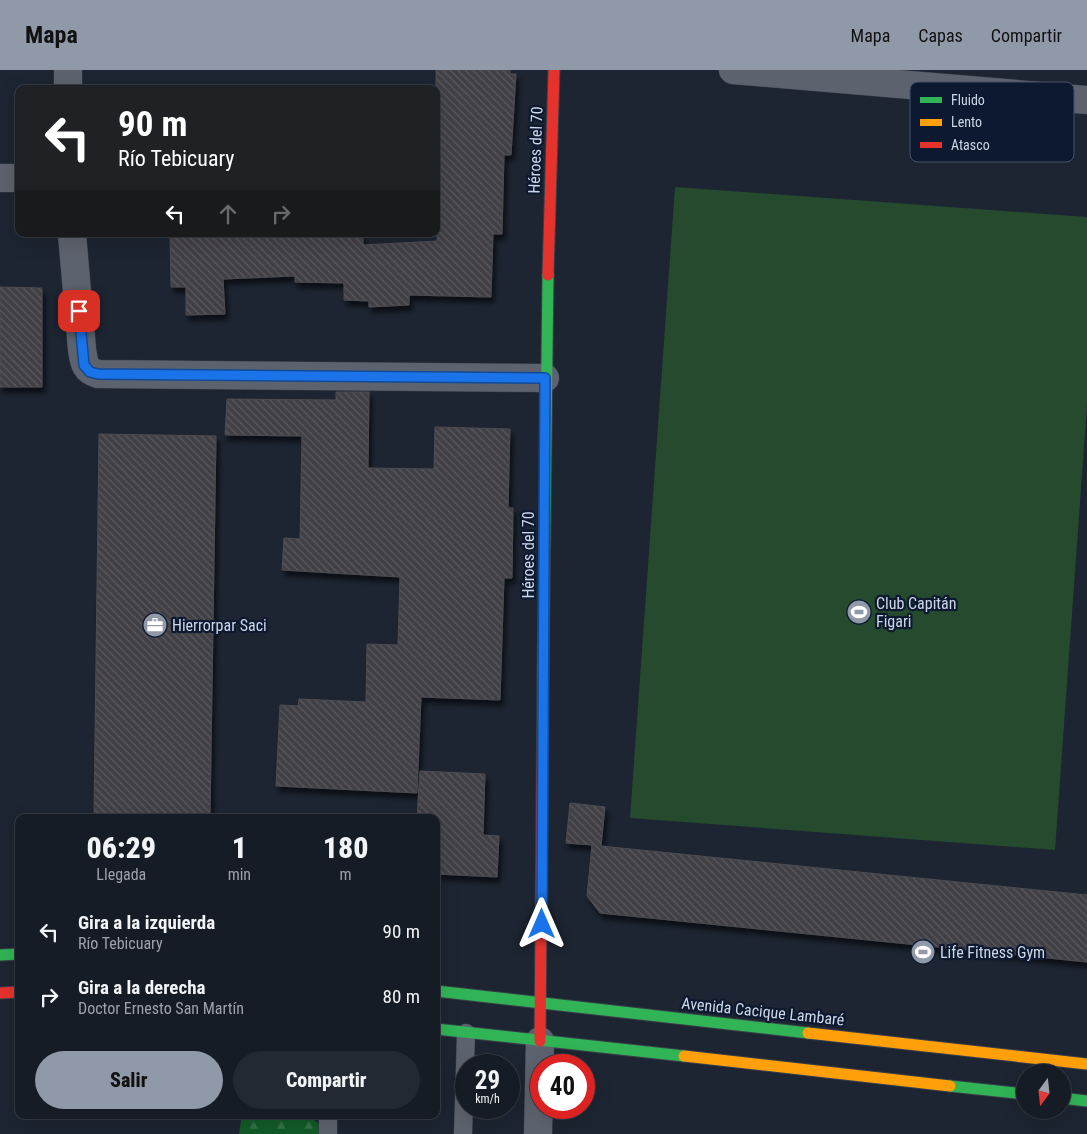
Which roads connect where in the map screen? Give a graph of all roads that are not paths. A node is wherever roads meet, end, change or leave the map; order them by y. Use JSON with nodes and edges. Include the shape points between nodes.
{"nodes":[{"id":1,"x":68,"y":70,"type":"edge"},
{"id":2,"x":554,"y":70,"type":"edge"},
{"id":3,"x":733,"y":70,"type":"edge"},
{"id":4,"x":1010,"y":81,"type":"edge"},
{"id":5,"x":68,"y":85,"type":"edge"},
{"id":6,"x":1074,"y":97,"type":"edge"},
{"id":7,"x":1087,"y":100,"type":"edge"},
{"id":8,"x":0,"y":178,"type":"edge"},
{"id":9,"x":15,"y":178,"type":"edge"},
{"id":10,"x":72,"y":237,"type":"edge"},
{"id":11,"x":545,"y":378,"type":"junction"},
{"id":12,"x":15,"y":954,"type":"edge"},
{"id":13,"x":0,"y":955,"type":"edge"},
{"id":14,"x":440,"y":991,"type":"edge"},
{"id":15,"x":15,"y":992,"type":"edge"},
{"id":16,"x":0,"y":993,"type":"edge"},
{"id":17,"x":542,"y":1002,"type":"junction"},
{"id":18,"x":440,"y":1029,"type":"edge"},
{"id":19,"x":466,"y":1032,"type":"junction"},
{"id":20,"x":540,"y":1041,"type":"junction"},
{"id":21,"x":1087,"y":1064,"type":"edge"},
{"id":22,"x":1016,"y":1093,"type":"edge"},
{"id":23,"x":1071,"y":1099,"type":"edge"},
{"id":24,"x":1087,"y":1101,"type":"edge"},
{"id":25,"x":328,"y":1119,"type":"edge"},
{"id":26,"x":328,"y":1134,"type":"edge"},
{"id":27,"x":463,"y":1134,"type":"edge"},
{"id":28,"x":538,"y":1134,"type":"edge"}],
"edges":[{"from":1,"to":5,"type":"street"},
{"from":2,"to":11,"type":"main road","name":"Héroes del 70"},
{"from":3,"to":4,"type":"street"},
{"from":6,"to":7,"type":"street"},
{"from":8,"to":9,"type":"street"},
{"from":10,"to":11,"type":"street","via":[[84,365],[90,372]]},
{"from":11,"to":17,"type":"main road","name":"Héroes del 70"},
{"from":12,"to":13,"type":"main road"},
{"from":14,"to":17,"type":"main road","name":"Avenida Cacique Lambaré"},
{"from":15,"to":16,"type":"main road"},
{"from":17,"to":20,"type":"main road","name":"Héroes del 70"},
{"from":17,"to":21,"type":"main road","name":"Avenida Cacique Lambaré"},
{"from":18,"to":19,"type":"main road"},
{"from":19,"to":20,"type":"main road"},
{"from":19,"to":27,"type":"lane"},
{"from":20,"to":22,"type":"main road"},
{"from":20,"to":28,"type":"street"},
{"from":23,"to":24,"type":"main road"},
{"from":25,"to":26,"type":"lane"}]}
